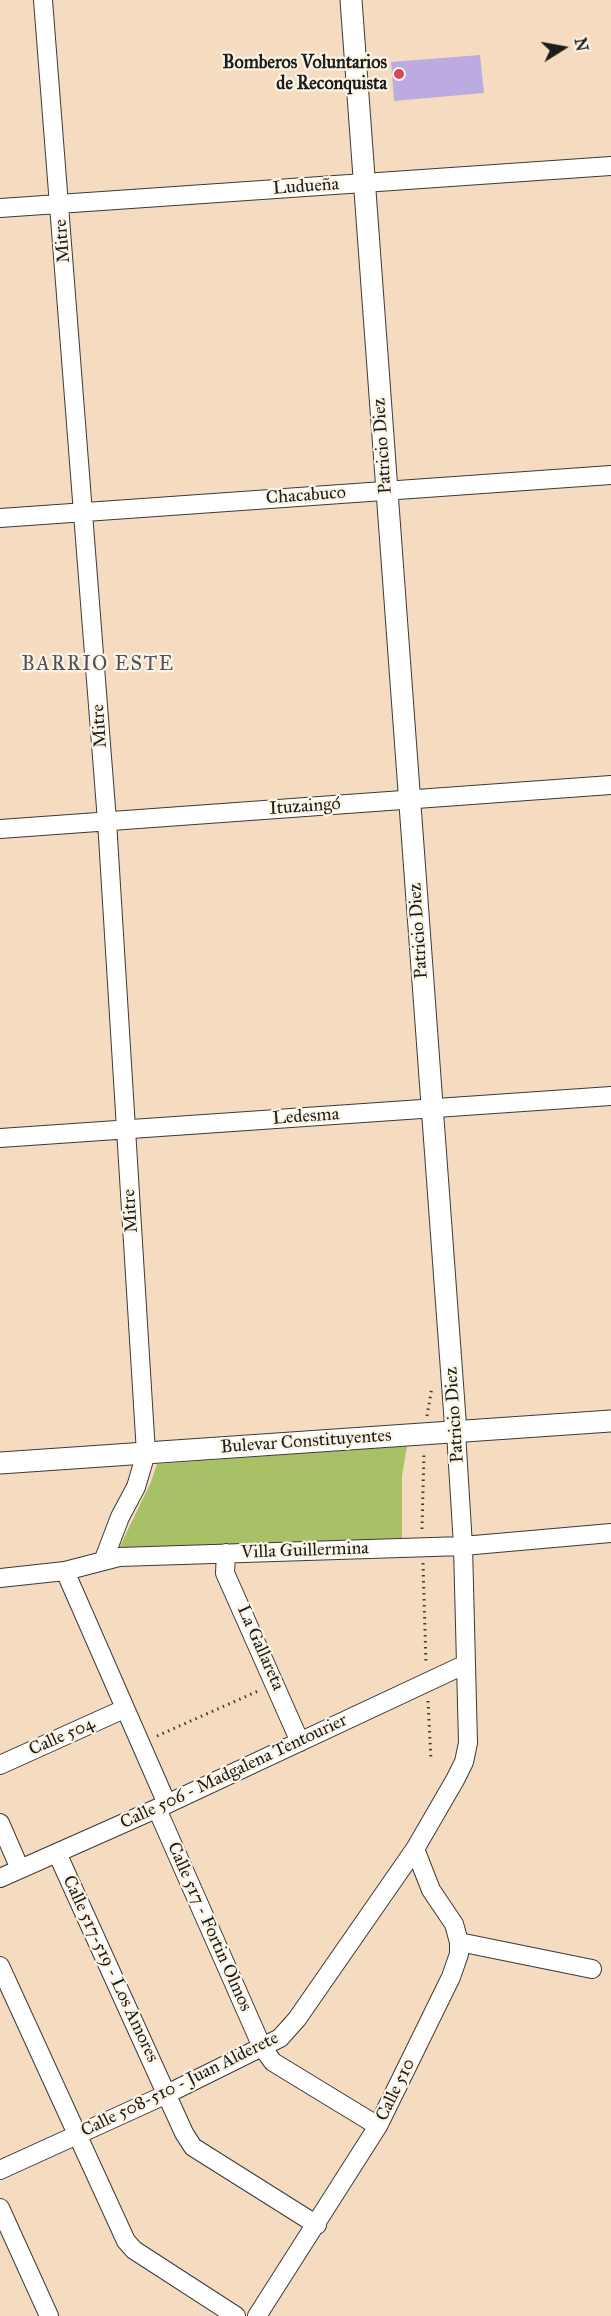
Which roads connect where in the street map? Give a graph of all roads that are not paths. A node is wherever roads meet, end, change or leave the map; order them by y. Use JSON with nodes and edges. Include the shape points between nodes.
{"nodes":[{"id":1,"x":43,"y":0,"type":"edge"},
{"id":2,"x":351,"y":0,"type":"edge"},
{"id":3,"x":611,"y":166,"type":"edge"},
{"id":4,"x":364,"y":183,"type":"junction"},
{"id":5,"x":60,"y":205,"type":"junction"},
{"id":6,"x":0,"y":208,"type":"edge"},
{"id":7,"x":611,"y":475,"type":"edge"},
{"id":8,"x":386,"y":491,"type":"junction"},
{"id":9,"x":84,"y":512,"type":"junction"},
{"id":10,"x":0,"y":518,"type":"edge"},
{"id":11,"x":611,"y":785,"type":"edge"},
{"id":12,"x":410,"y":799,"type":"junction"},
{"id":13,"x":107,"y":821,"type":"junction"},
{"id":14,"x":0,"y":829,"type":"edge"},
{"id":15,"x":611,"y":1096,"type":"edge"},
{"id":16,"x":431,"y":1108,"type":"junction"},
{"id":17,"x":126,"y":1130,"type":"junction"},
{"id":18,"x":0,"y":1138,"type":"edge"},
{"id":19,"x":611,"y":1421,"type":"edge"},
{"id":20,"x":456,"y":1432,"type":"junction"},
{"id":21,"x":146,"y":1453,"type":"junction"},
{"id":22,"x":0,"y":1463,"type":"edge"},
{"id":23,"x":611,"y":1533,"type":"edge"},
{"id":24,"x":463,"y":1546,"type":"junction"},
{"id":25,"x":226,"y":1553,"type":"junction"},
{"id":26,"x":104,"y":1559,"type":"junction"},
{"id":27,"x":65,"y":1571,"type":"junction"},
{"id":28,"x":0,"y":1578,"type":"edge"},
{"id":29,"x":466,"y":1664,"type":"junction"},
{"id":30,"x":124,"y":1709,"type":"junction"},
{"id":31,"x":300,"y":1742,"type":"junction"},
{"id":32,"x":0,"y":1765,"type":"edge"},
{"id":33,"x":162,"y":1807,"type":"junction"},
{"id":34,"x":0,"y":1823,"type":"edge"},
{"id":35,"x":415,"y":1849,"type":"junction"},
{"id":36,"x":57,"y":1853,"type":"junction"},
{"id":37,"x":20,"y":1869,"type":"junction"},
{"id":38,"x":0,"y":1878,"type":"edge"},
{"id":39,"x":459,"y":1942,"type":"junction"},
{"id":40,"x":0,"y":1966,"type":"edge"},
{"id":41,"x":592,"y":1969,"type":"dead end"},
{"id":42,"x":262,"y":2047,"type":"junction"},
{"id":43,"x":167,"y":2094,"type":"junction"},
{"id":44,"x":378,"y":2126,"type":"junction"},
{"id":45,"x":76,"y":2136,"type":"junction"},
{"id":46,"x":0,"y":2170,"type":"edge"},
{"id":47,"x":0,"y":2208,"type":"edge"},
{"id":48,"x":317,"y":2225,"type":"junction"},
{"id":49,"x":49,"y":2316,"type":"edge"},
{"id":50,"x":236,"y":2316,"type":"edge"},
{"id":51,"x":257,"y":2316,"type":"edge"}],
"edges":[{"from":1,"to":5,"type":"street","name":"Mitre"},
{"from":2,"to":4,"type":"street","name":"Patricio Diez"},
{"from":3,"to":4,"type":"street","name":"Ludueña"},
{"from":4,"to":5,"type":"street","name":"Ludueña"},
{"from":4,"to":8,"type":"street","name":"Patricio Diez"},
{"from":5,"to":6,"type":"street","name":"Ludueña"},
{"from":5,"to":9,"type":"street","name":"Mitre"},
{"from":7,"to":8,"type":"street","name":"Chacabuco"},
{"from":8,"to":9,"type":"street","name":"Chacabuco"},
{"from":8,"to":12,"type":"street","name":"Patricio Diez"},
{"from":9,"to":10,"type":"street","name":"Chacabuco"},
{"from":9,"to":13,"type":"street","name":"Mitre"},
{"from":11,"to":12,"type":"street","name":"Ituzaingó"},
{"from":12,"to":13,"type":"street","name":"Ituzaingó"},
{"from":12,"to":16,"type":"street","name":"Patricio Diez"},
{"from":13,"to":14,"type":"street","name":"Ituzaingó"},
{"from":13,"to":17,"type":"street","name":"Mitre"},
{"from":15,"to":16,"type":"street","name":"Ledesma"},
{"from":16,"to":17,"type":"street","name":"Ledesma"},
{"from":16,"to":20,"type":"street","name":"Patricio Diez"},
{"from":17,"to":18,"type":"street","name":"Ledesma"},
{"from":17,"to":21,"type":"street","name":"Mitre"},
{"from":19,"to":20,"type":"street","name":"Bulevar Constituyentes"},
{"from":20,"to":21,"type":"street","name":"Bulevar Constituyentes"},
{"from":20,"to":24,"type":"street","name":"Patricio Diez"},
{"from":21,"to":22,"type":"street","name":"Bulevar Constituyentes"},
{"from":21,"to":26,"type":"street","name":"Mitre","via":[[136,1487]]},
{"from":23,"to":24,"type":"street","name":"Villa Guillermina"},
{"from":24,"to":25,"type":"street","name":"Villa Guillermina"},
{"from":24,"to":29,"type":"street","name":"Patricio Diez"},
{"from":25,"to":26,"type":"street","name":"Villa Guillermina"},
{"from":25,"to":31,"type":"street","name":"La Gallareta","via":[[225,1573]]},
{"from":26,"to":27,"type":"street","name":"Villa Guillermina"},
{"from":27,"to":28,"type":"street","name":"Villa Guillermina"},
{"from":27,"to":30,"type":"street","name":"Calle 517 - Fortin Olmos"},
{"from":29,"to":31,"type":"street","name":"Calle 506 - Madgalena Tentourier"},
{"from":29,"to":35,"type":"street","name":"Patricio Diez","via":[[469,1725],[464,1762]]},
{"from":30,"to":32,"type":"street","name":"Calle 504"},
{"from":30,"to":33,"type":"street","name":"Calle 517 - Fortin Olmos"},
{"from":31,"to":33,"type":"street","name":"Calle 506 - Madgalena Tentourier"},
{"from":33,"to":36,"type":"street","name":"Calle 506 - Madgalena Tentourier"},
{"from":33,"to":42,"type":"street","name":"Calle 517 - Fortin Olmos"},
{"from":34,"to":37,"type":"street"},
{"from":35,"to":39,"type":"street","via":[[430,1890],[454,1924]]},
{"from":35,"to":42,"type":"street","name":"Calle 508-510 - Juan Alderete","via":[[289,2031]]},
{"from":36,"to":37,"type":"street","name":"Calle 506 - Madgalena Tentourier"},
{"from":36,"to":43,"type":"street","name":"Calle 517-519 - Los Amores"},
{"from":37,"to":38,"type":"street","name":"Calle 506 - Madgalena Tentourier"},
{"from":39,"to":41,"type":"street"},
{"from":39,"to":44,"type":"street","name":"Calle 510","via":[[451,1977]]},
{"from":40,"to":45,"type":"street"},
{"from":42,"to":43,"type":"street","name":"Calle 508-510 - Juan Alderete"},
{"from":42,"to":44,"type":"street","name":"Calle 517 - Fortin Olmos","via":[[273,2061]]},
{"from":43,"to":45,"type":"street","name":"Calle 508-510 - Juan Alderete"},
{"from":43,"to":48,"type":"street","name":"Calle 517-519 - Los Amores","via":[[193,2147]]},
{"from":44,"to":48,"type":"street","name":"Calle 510"},
{"from":45,"to":46,"type":"street","name":"Calle 508-510 - Juan Alderete"},
{"from":45,"to":50,"type":"street","via":[[126,2241],[134,2250]]},
{"from":47,"to":49,"type":"street"},
{"from":48,"to":51,"type":"street","name":"Calle 510"}]}
